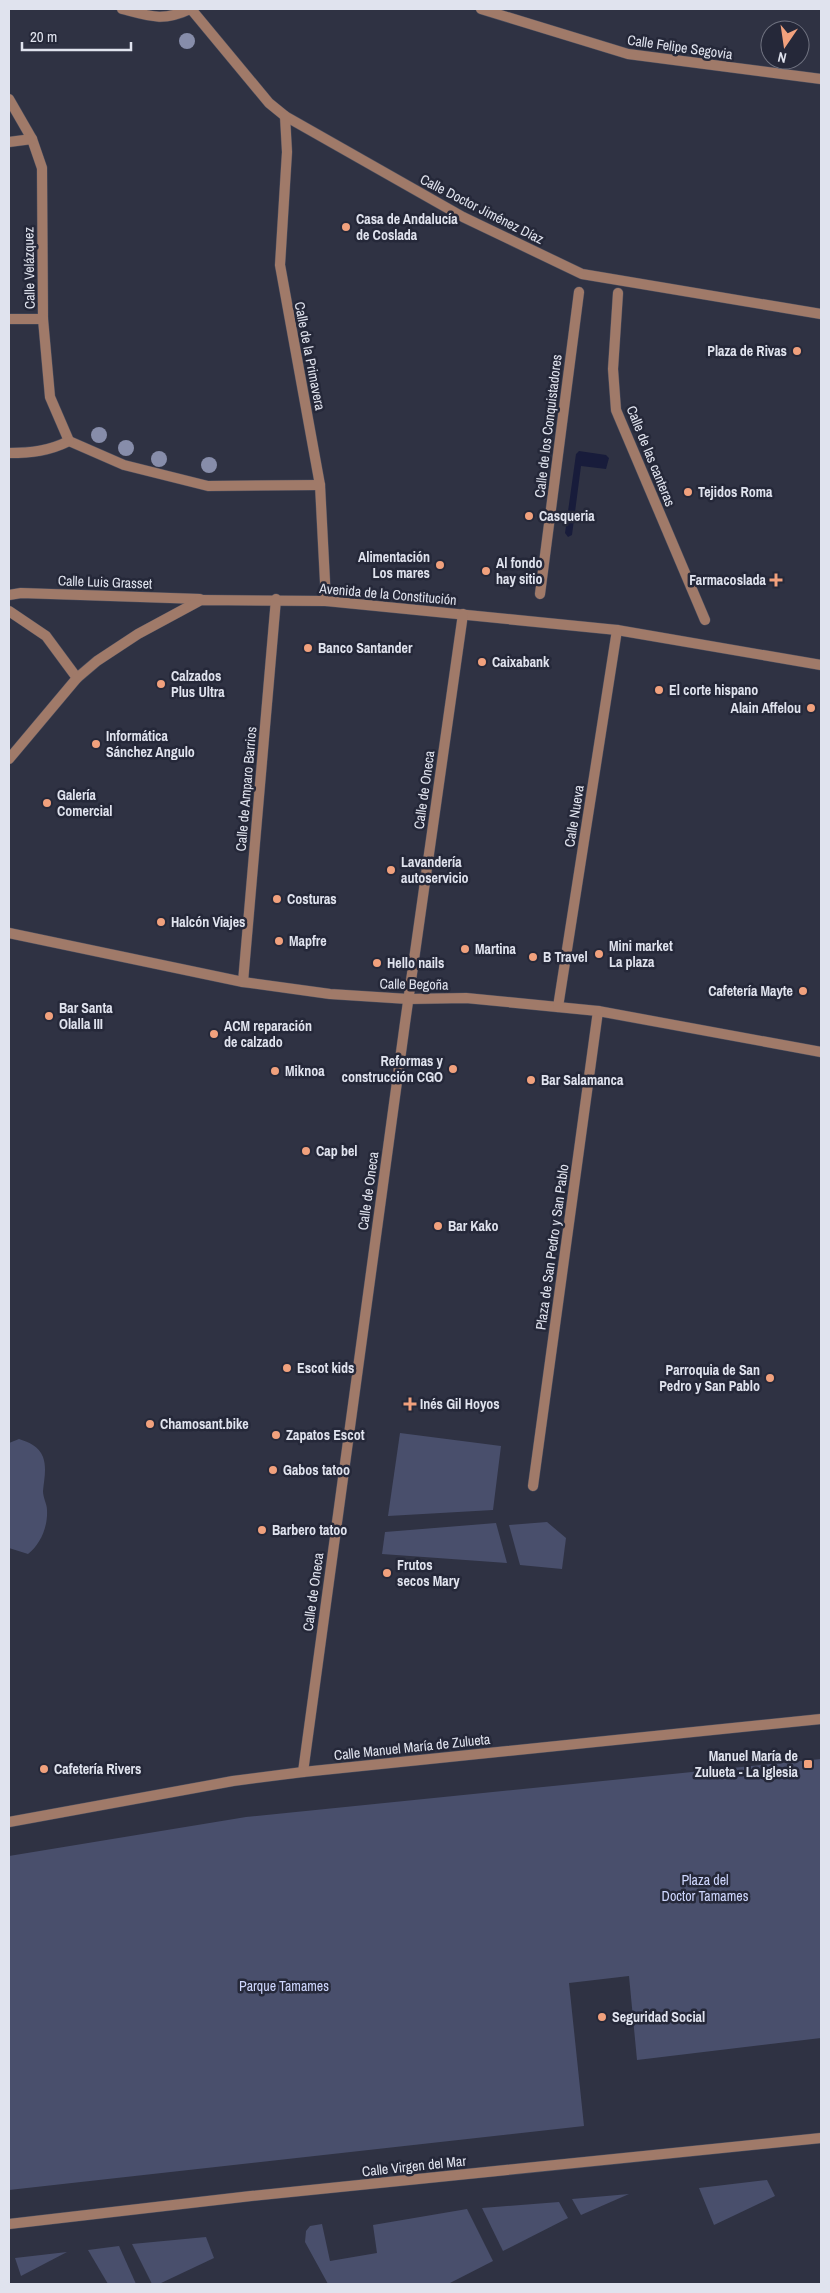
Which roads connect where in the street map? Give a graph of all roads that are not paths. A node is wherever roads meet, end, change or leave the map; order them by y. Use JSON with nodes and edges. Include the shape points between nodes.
{"nodes":[{"id":1,"x":122,"y":9,"type":"edge"},
{"id":2,"x":190,"y":9,"type":"edge"},
{"id":3,"x":481,"y":9,"type":"edge"},
{"id":4,"x":821,"y":80,"type":"edge"},
{"id":5,"x":9,"y":99,"type":"edge"},
{"id":6,"x":285,"y":116,"type":"junction"},
{"id":7,"x":32,"y":139,"type":"junction"},
{"id":8,"x":9,"y":142,"type":"edge"},
{"id":9,"x":579,"y":292,"type":"dead end"},
{"id":10,"x":618,"y":293,"type":"dead end"},
{"id":11,"x":821,"y":314,"type":"edge"},
{"id":12,"x":44,"y":319,"type":"junction"},
{"id":13,"x":9,"y":320,"type":"edge"},
{"id":14,"x":69,"y":441,"type":"junction"},
{"id":15,"x":9,"y":453,"type":"edge"},
{"id":16,"x":320,"y":485,"type":"junction"},
{"id":17,"x":540,"y":594,"type":"dead end"},
{"id":18,"x":9,"y":595,"type":"edge"},
{"id":19,"x":276,"y":599,"type":"junction"},
{"id":20,"x":201,"y":600,"type":"junction"},
{"id":21,"x":326,"y":601,"type":"junction"},
{"id":22,"x":9,"y":610,"type":"edge"},
{"id":23,"x":463,"y":614,"type":"junction"},
{"id":24,"x":705,"y":620,"type":"dead end"},
{"id":25,"x":616,"y":630,"type":"junction"},
{"id":26,"x":821,"y":666,"type":"edge"},
{"id":27,"x":77,"y":678,"type":"junction"},
{"id":28,"x":9,"y":759,"type":"edge"},
{"id":29,"x":9,"y":933,"type":"edge"},
{"id":30,"x":243,"y":982,"type":"junction"},
{"id":31,"x":408,"y":998,"type":"junction"},
{"id":32,"x":558,"y":1007,"type":"junction"},
{"id":33,"x":598,"y":1011,"type":"junction"},
{"id":34,"x":821,"y":1052,"type":"edge"},
{"id":35,"x":533,"y":1486,"type":"dead end"},
{"id":36,"x":821,"y":1719,"type":"edge"},
{"id":37,"x":303,"y":1772,"type":"junction"},
{"id":38,"x":9,"y":1822,"type":"edge"},
{"id":39,"x":821,"y":2138,"type":"edge"},
{"id":40,"x":9,"y":2224,"type":"edge"}],
"edges":[{"from":1,"to":2,"type":"street","via":[[161,18],[176,16]]},
{"from":2,"to":6,"type":"street","name":"Calle Doctor Jiménez Díaz","via":[[270,103]]},
{"from":3,"to":4,"type":"street","name":"Calle Felipe Segovia","via":[[628,54]]},
{"from":5,"to":7,"type":"street","name":"Calle Velázquez"},
{"from":6,"to":11,"type":"street","name":"Calle Doctor Jiménez Díaz","via":[[463,217],[582,274]]},
{"from":6,"to":16,"type":"street","name":"Calle de la Primavera","via":[[280,265]]},
{"from":7,"to":8,"type":"street"},
{"from":7,"to":12,"type":"street","name":"Calle Velázquez","via":[[42,168]]},
{"from":9,"to":17,"type":"street","name":"Calle de los Conquistadores"},
{"from":10,"to":24,"type":"street","name":"Calle de las canteras","via":[[613,369],[616,410]]},
{"from":12,"to":13,"type":"street"},
{"from":12,"to":14,"type":"street","name":"Calle Velázquez","via":[[50,397]]},
{"from":14,"to":15,"type":"street","via":[[34,453]]},
{"from":14,"to":16,"type":"street","via":[[124,465],[208,486]]},
{"from":16,"to":21,"type":"street","name":"Calle de la Primavera"},
{"from":18,"to":20,"type":"street","name":"Calle Luis Grasset"},
{"from":19,"to":20,"type":"street","name":"Avenida de la Constitución"},
{"from":19,"to":21,"type":"street","name":"Avenida de la Constitución"},
{"from":19,"to":30,"type":"street","name":"Calle de Amparo Barrios"},
{"from":20,"to":27,"type":"street","name":"Avenida de la Constitución","via":[[138,634]]},
{"from":21,"to":23,"type":"street","name":"Avenida de la Constitución"},
{"from":22,"to":27,"type":"street","via":[[46,636]]},
{"from":23,"to":25,"type":"street","name":"Avenida de la Constitución"},
{"from":23,"to":31,"type":"street","name":"Calle de Oneca"},
{"from":25,"to":26,"type":"street","name":"Avenida de la Constitución"},
{"from":25,"to":32,"type":"street","name":"Calle Nueva"},
{"from":27,"to":28,"type":"street","name":"Avenida de la Constitución"},
{"from":29,"to":30,"type":"street","name":"Calle Begoña"},
{"from":30,"to":31,"type":"street","name":"Calle Begoña","via":[[330,994]]},
{"from":31,"to":32,"type":"street","name":"Calle Begoña","via":[[466,998]]},
{"from":31,"to":37,"type":"street","name":"Calle de Oneca"},
{"from":32,"to":33,"type":"street","name":"Calle Begoña"},
{"from":33,"to":34,"type":"street","name":"Calle Begoña"},
{"from":33,"to":35,"type":"street","name":"Plaza de San Pedro y San Pablo"},
{"from":36,"to":37,"type":"street","name":"Calle Manuel María de Zulueta"},
{"from":37,"to":38,"type":"street","name":"Calle Manuel María de Zulueta","via":[[233,1781]]},
{"from":39,"to":40,"type":"street","name":"Calle Virgen del Mar"}]}
